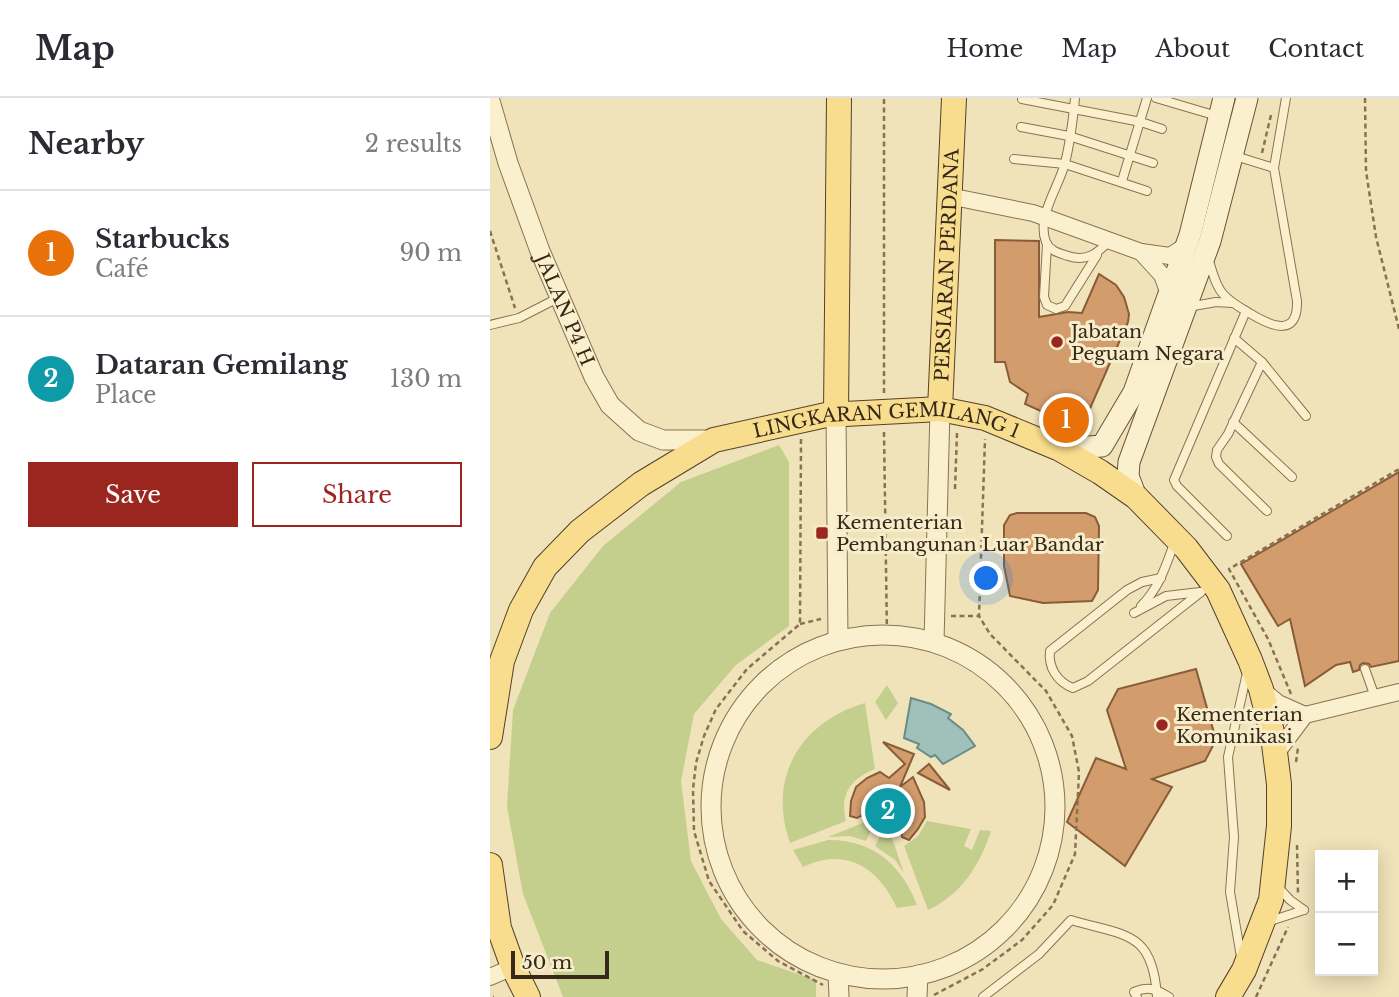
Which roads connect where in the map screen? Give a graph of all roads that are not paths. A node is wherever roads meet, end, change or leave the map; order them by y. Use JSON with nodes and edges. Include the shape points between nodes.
{"nodes":[{"id":1,"x":839,"y":98,"type":"edge"},
{"id":2,"x":954,"y":98,"type":"edge"},
{"id":3,"x":1074,"y":98,"type":"edge"},
{"id":4,"x":1147,"y":98,"type":"edge"},
{"id":5,"x":1156,"y":98,"type":"edge"},
{"id":6,"x":1247,"y":98,"type":"edge"},
{"id":7,"x":1286,"y":98,"type":"edge"},
{"id":8,"x":1022,"y":99,"type":"edge"},
{"id":9,"x":490,"y":101,"type":"edge"},
{"id":10,"x":1222,"y":107,"type":"edge"},
{"id":11,"x":1074,"y":108,"type":"junction"},
{"id":12,"x":1141,"y":122,"type":"junction"},
{"id":13,"x":1021,"y":127,"type":"dead end"},
{"id":14,"x":1162,"y":129,"type":"dead end"},
{"id":15,"x":1069,"y":136,"type":"junction"},
{"id":16,"x":1130,"y":155,"type":"junction"},
{"id":17,"x":1232,"y":156,"type":"junction"},
{"id":18,"x":1014,"y":159,"type":"dead end"},
{"id":19,"x":1153,"y":163,"type":"dead end"},
{"id":20,"x":1065,"y":164,"type":"junction"},
{"id":21,"x":1274,"y":168,"type":"junction"},
{"id":22,"x":1122,"y":181,"type":"junction"},
{"id":23,"x":1147,"y":191,"type":"dead end"},
{"id":24,"x":949,"y":196,"type":"junction"},
{"id":25,"x":1045,"y":217,"type":"junction"},
{"id":26,"x":1047,"y":244,"type":"junction"},
{"id":27,"x":1104,"y":246,"type":"junction"},
{"id":28,"x":1196,"y":249,"type":"junction"},
{"id":29,"x":1141,"y":252,"type":"junction"},
{"id":30,"x":1169,"y":294,"type":"junction"},
{"id":31,"x":559,"y":298,"type":"junction"},
{"id":32,"x":1231,"y":303,"type":"junction"},
{"id":33,"x":1188,"y":307,"type":"junction"},
{"id":34,"x":1246,"y":311,"type":"junction"},
{"id":35,"x":490,"y":326,"type":"edge"},
{"id":36,"x":1234,"y":338,"type":"junction"},
{"id":37,"x":1262,"y":362,"type":"junction"},
{"id":38,"x":940,"y":409,"type":"junction"},
{"id":39,"x":836,"y":414,"type":"junction"},
{"id":40,"x":1306,"y":416,"type":"dead end"},
{"id":41,"x":1233,"y":422,"type":"junction"},
{"id":42,"x":714,"y":440,"type":"junction"},
{"id":43,"x":1060,"y":449,"type":"junction"},
{"id":44,"x":1292,"y":477,"type":"dead end"},
{"id":45,"x":1136,"y":497,"type":"junction"},
{"id":46,"x":1267,"y":512,"type":"dead end"},
{"id":47,"x":1227,"y":536,"type":"dead end"},
{"id":48,"x":1176,"y":538,"type":"junction"},
{"id":49,"x":1161,"y":579,"type":"junction"},
{"id":50,"x":1211,"y":594,"type":"junction"},
{"id":51,"x":838,"y":640,"type":"junction"},
{"id":52,"x":934,"y":642,"type":"junction"},
{"id":53,"x":1250,"y":660,"type":"junction"},
{"id":54,"x":1365,"y":669,"type":"dead end"},
{"id":55,"x":1261,"y":689,"type":"junction"},
{"id":56,"x":1399,"y":692,"type":"edge"},
{"id":57,"x":1375,"y":697,"type":"junction"},
{"id":58,"x":1305,"y":715,"type":"junction"},
{"id":59,"x":490,"y":737,"type":"edge"},
{"id":60,"x":1275,"y":755,"type":"junction"},
{"id":61,"x":490,"y":865,"type":"edge"},
{"id":62,"x":1274,"y":882,"type":"junction"},
{"id":63,"x":495,"y":922,"type":"edge"},
{"id":64,"x":1264,"y":924,"type":"junction"},
{"id":65,"x":513,"y":967,"type":"junction"},
{"id":66,"x":1244,"y":970,"type":"junction"},
{"id":67,"x":918,"y":975,"type":"junction"},
{"id":68,"x":490,"y":977,"type":"edge"},
{"id":69,"x":836,"y":986,"type":"edge"},
{"id":70,"x":1157,"y":993,"type":"edge"},
{"id":71,"x":528,"y":997,"type":"edge"},
{"id":72,"x":917,"y":997,"type":"edge"},
{"id":73,"x":982,"y":997,"type":"edge"},
{"id":74,"x":1137,"y":997,"type":"edge"},
{"id":75,"x":1169,"y":997,"type":"edge"},
{"id":76,"x":1228,"y":997,"type":"edge"}],
"edges":[{"from":1,"to":39,"type":"main road"},
{"from":2,"to":24,"type":"main road","name":"PERSIARAN PERDANA"},
{"from":3,"to":11,"type":"lane"},
{"from":4,"to":12,"type":"lane"},
{"from":5,"to":10,"type":"lane"},
{"from":6,"to":17,"type":"main road"},
{"from":7,"to":21,"type":"lane"},
{"from":8,"to":11,"type":"lane"},
{"from":9,"to":31,"type":"street","name":"JALAN P4 H"},
{"from":10,"to":28,"type":"main road"},
{"from":11,"to":12,"type":"lane"},
{"from":11,"to":15,"type":"lane"},
{"from":12,"to":14,"type":"lane"},
{"from":12,"to":16,"type":"lane"},
{"from":13,"to":15,"type":"lane"},
{"from":15,"to":16,"type":"lane"},
{"from":15,"to":20,"type":"lane"},
{"from":16,"to":19,"type":"lane"},
{"from":16,"to":22,"type":"lane"},
{"from":17,"to":21,"type":"lane"},
{"from":17,"to":28,"type":"main road"},
{"from":18,"to":20,"type":"lane"},
{"from":20,"to":22,"type":"lane"},
{"from":20,"to":25,"type":"lane"},
{"from":21,"to":34,"type":"lane","via":[[1297,308],[1295,318],[1281,327]]},
{"from":22,"to":23,"type":"lane"},
{"from":24,"to":25,"type":"street"},
{"from":24,"to":38,"type":"main road","name":"PERSIARAN PERDANA"},
{"from":25,"to":26,"type":"lane"},
{"from":25,"to":27,"type":"street"},
{"from":26,"to":27,"type":"lane","via":[[1054,252],[1086,259]]},
{"from":26,"to":27,"type":"lane","via":[[1044,298],[1056,309],[1065,306]]},
{"from":27,"to":29,"type":"street"},
{"from":28,"to":29,"type":"street","via":[[1170,256]]},
{"from":28,"to":30,"type":"main road"},
{"from":28,"to":32,"type":"lane"},
{"from":28,"to":33,"type":"main road"},
{"from":29,"to":30,"type":"street","via":[[1162,275]]},
{"from":30,"to":43,"type":"main road","via":[[1134,392],[1102,446]]},
{"from":31,"to":35,"type":"lane"},
{"from":31,"to":42,"type":"street","name":"JALAN P4 H","via":[[594,377],[610,405],[627,422],[663,440]]},
{"from":32,"to":33,"type":"lane"},
{"from":32,"to":34,"type":"lane"},
{"from":33,"to":45,"type":"main road","via":[[1129,462],[1128,475]]},
{"from":34,"to":36,"type":"lane"},
{"from":36,"to":37,"type":"lane"},
{"from":36,"to":47,"type":"lane","via":[[1174,480]]},
{"from":37,"to":40,"type":"lane"},
{"from":37,"to":41,"type":"lane"},
{"from":38,"to":39,"type":"main road","name":"LINGKARAN GEMILANG 1"},
{"from":38,"to":43,"type":"main road","name":"LINGKARAN GEMILANG 1","via":[[985,418]]},
{"from":38,"to":52,"type":"street","name":"PERSIARAN PERDANA"},
{"from":39,"to":42,"type":"main road","name":"LINGKARAN GEMILANG 1"},
{"from":39,"to":51,"type":"street"},
{"from":41,"to":44,"type":"lane"},
{"from":41,"to":46,"type":"lane","via":[[1216,457]]},
{"from":42,"to":59,"type":"main road","name":"LINGKARAN GEMILANG 1","via":[[605,509],[545,567],[521,610],[502,661]]},
{"from":43,"to":45,"type":"main road","name":"LINGKARAN GEMILANG 1"},
{"from":45,"to":48,"type":"main road","name":"LINGKARAN GEMILANG 1"},
{"from":48,"to":49,"type":"lane"},
{"from":48,"to":50,"type":"main road","name":"LINGKARAN GEMILANG 1"},
{"from":49,"to":50,"type":"lane","via":[[1135,613],[1166,596]]},
{"from":49,"to":50,"type":"lane","via":[[1127,590],[1050,650],[1049,661],[1065,685],[1073,688],[1088,681]]},
{"from":50,"to":53,"type":"main road","name":"LINGKARAN GEMILANG 1"},
{"from":51,"to":52,"type":"street","via":[[887,635]]},
{"from":51,"to":69,"type":"street","via":[[803,654],[772,675],[745,702],[726,734],[714,770],[709,807],[713,845],[745,912],[772,939]]},
{"from":52,"to":67,"type":"street","via":[[995,676],[1038,730],[1050,763],[1054,832],[1045,866],[1015,915],[982,947]]},
{"from":53,"to":55,"type":"main road","name":"LINGKARAN GEMILANG 1"},
{"from":53,"to":66,"type":"lane","via":[[1228,765],[1234,837],[1230,892]]},
{"from":54,"to":57,"type":"lane"},
{"from":55,"to":58,"type":"street"},
{"from":55,"to":60,"type":"main road","name":"LINGKARAN GEMILANG 1"},
{"from":56,"to":57,"type":"street"},
{"from":57,"to":58,"type":"street"},
{"from":58,"to":60,"type":"street"},
{"from":60,"to":62,"type":"main road","name":"LINGKARAN GEMILANG 1","via":[[1279,826]]},
{"from":61,"to":63,"type":"main road"},
{"from":62,"to":64,"type":"main road","name":"LINGKARAN GEMILANG 1"},
{"from":62,"to":64,"type":"lane","via":[[1304,910]]},
{"from":63,"to":65,"type":"main road"},
{"from":64,"to":66,"type":"main road","name":"LINGKARAN GEMILANG 1"},
{"from":65,"to":68,"type":"street"},
{"from":65,"to":71,"type":"main road"},
{"from":66,"to":76,"type":"main road","name":"LINGKARAN GEMILANG 1"},
{"from":67,"to":69,"type":"street"},
{"from":67,"to":72,"type":"street"},
{"from":70,"to":73,"type":"lane","via":[[1155,971],[1143,948],[1130,936],[1071,920],[1039,954]]},
{"from":70,"to":74,"type":"lane","via":[[1144,988],[1134,992]]},
{"from":70,"to":75,"type":"lane"}]}
